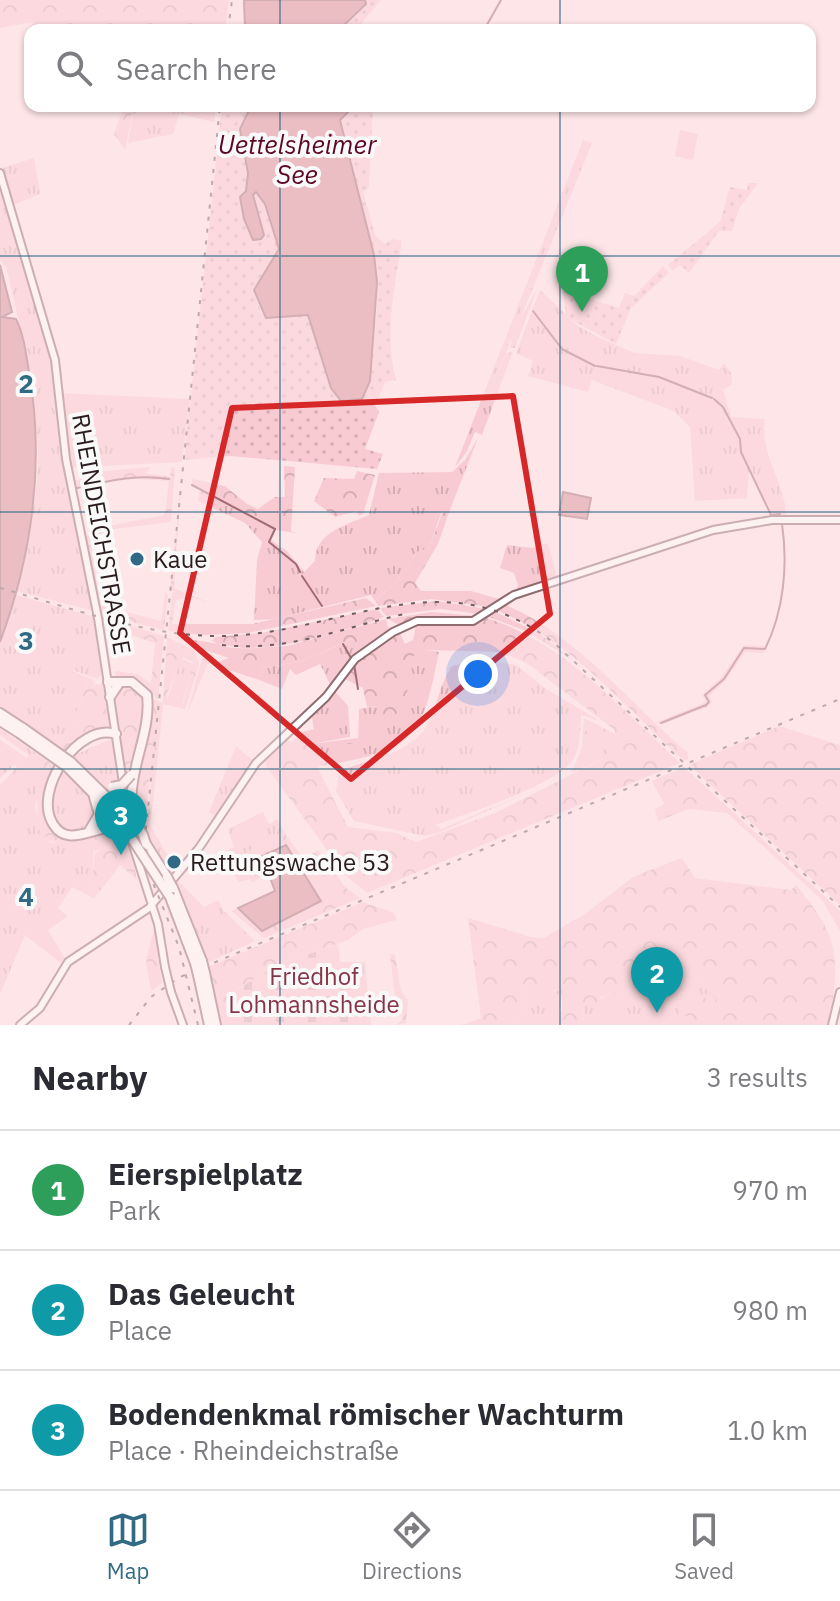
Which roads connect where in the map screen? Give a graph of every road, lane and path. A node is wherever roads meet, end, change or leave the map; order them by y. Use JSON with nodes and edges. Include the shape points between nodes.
{"nodes":[{"id":1,"x":0,"y":173,"type":"edge"},
{"id":2,"x":840,"y":520,"type":"edge"},
{"id":3,"x":108,"y":682,"type":"junction"},
{"id":4,"x":118,"y":685,"type":"junction"},
{"id":5,"x":110,"y":697,"type":"junction"},
{"id":6,"x":146,"y":710,"type":"junction"},
{"id":7,"x":0,"y":713,"type":"edge"},
{"id":8,"x":114,"y":720,"type":"junction"},
{"id":9,"x":0,"y":721,"type":"edge"},
{"id":10,"x":106,"y":732,"type":"junction"},
{"id":11,"x":116,"y":734,"type":"junction"},
{"id":12,"x":81,"y":745,"type":"junction"},
{"id":13,"x":69,"y":765,"type":"junction"},
{"id":14,"x":136,"y":765,"type":"junction"},
{"id":15,"x":79,"y":777,"type":"junction"},
{"id":16,"x":90,"y":778,"type":"junction"},
{"id":17,"x":121,"y":826,"type":"junction"},
{"id":18,"x":133,"y":831,"type":"junction"},
{"id":19,"x":84,"y":834,"type":"junction"},
{"id":20,"x":144,"y":839,"type":"junction"},
{"id":21,"x":171,"y":892,"type":"junction"},
{"id":22,"x":152,"y":904,"type":"junction"},
{"id":23,"x":143,"y":913,"type":"junction"},
{"id":24,"x":156,"y":917,"type":"junction"},
{"id":25,"x":840,"y":992,"type":"edge"},
{"id":26,"x":209,"y":1008,"type":"junction"},
{"id":27,"x":20,"y":1025,"type":"edge"},
{"id":28,"x":183,"y":1025,"type":"edge"},
{"id":29,"x":209,"y":1025,"type":"edge"},
{"id":30,"x":216,"y":1025,"type":"edge"},
{"id":31,"x":832,"y":1025,"type":"edge"}],
"edges":[{"from":1,"to":3,"type":"main road","name":"RHEINDEICHSTRASSE","via":[[55,360],[66,459]]},
{"from":2,"to":22,"type":"main road","via":[[772,520],[713,530],[503,600],[473,621],[417,621],[393,632],[355,659],[326,697],[256,763],[199,848]]},
{"from":3,"to":4,"type":"highway"},
{"from":3,"to":5,"type":"main road","name":"RHEINDEICHSTRASSE"},
{"from":3,"to":6,"type":"highway","via":[[139,685],[147,695]]},
{"from":4,"to":5,"type":"highway"},
{"from":4,"to":6,"type":"highway","via":[[138,687]]},
{"from":5,"to":8,"type":"main road","name":"RHEINDEICHSTRASSE"},
{"from":6,"to":14,"type":"highway"},
{"from":7,"to":13,"type":"highway","bridge":true},
{"from":8,"to":10,"type":"highway"},
{"from":8,"to":11,"type":"main road","name":"RHEINDEICHSTRASSE"},
{"from":9,"to":13,"type":"highway","bridge":true},
{"from":10,"to":11,"type":"highway"},
{"from":10,"to":12,"type":"highway"},
{"from":11,"to":12,"type":"highway"},
{"from":11,"to":22,"type":"main road","name":"RHEINDEICHSTRASSE","via":[[131,842]]},
{"from":12,"to":19,"type":"highway","via":[[55,773],[48,805],[58,831]]},
{"from":13,"to":15,"type":"highway"},
{"from":13,"to":16,"type":"highway"},
{"from":14,"to":16,"type":"highway","bridge":true,"via":[[122,785],[112,787]]},
{"from":14,"to":20,"type":"highway","via":[[130,800]]},
{"from":15,"to":17,"type":"highway"},
{"from":15,"to":19,"type":"highway","via":[[99,810],[95,824]]},
{"from":16,"to":18,"type":"highway","bridge":true},
{"from":17,"to":18,"type":"highway","bridge":true},
{"from":17,"to":19,"type":"highway"},
{"from":18,"to":20,"type":"highway"},
{"from":18,"to":21,"type":"highway","bridge":true},
{"from":20,"to":21,"type":"highway","bridge":true},
{"from":21,"to":26,"type":"highway","bridge":true},
{"from":22,"to":23,"type":"main road"},
{"from":22,"to":24,"type":"main road","name":"RHEINDEICHSTRASSE"},
{"from":23,"to":24,"type":"main road"},
{"from":23,"to":27,"type":"main road","via":[[68,962],[40,1008]]},
{"from":24,"to":28,"type":"main road","name":"RHEINDEICHSTRASSE","bridge":true},
{"from":25,"to":31,"type":"main road"},
{"from":26,"to":29,"type":"highway"},
{"from":26,"to":30,"type":"highway"}]}
